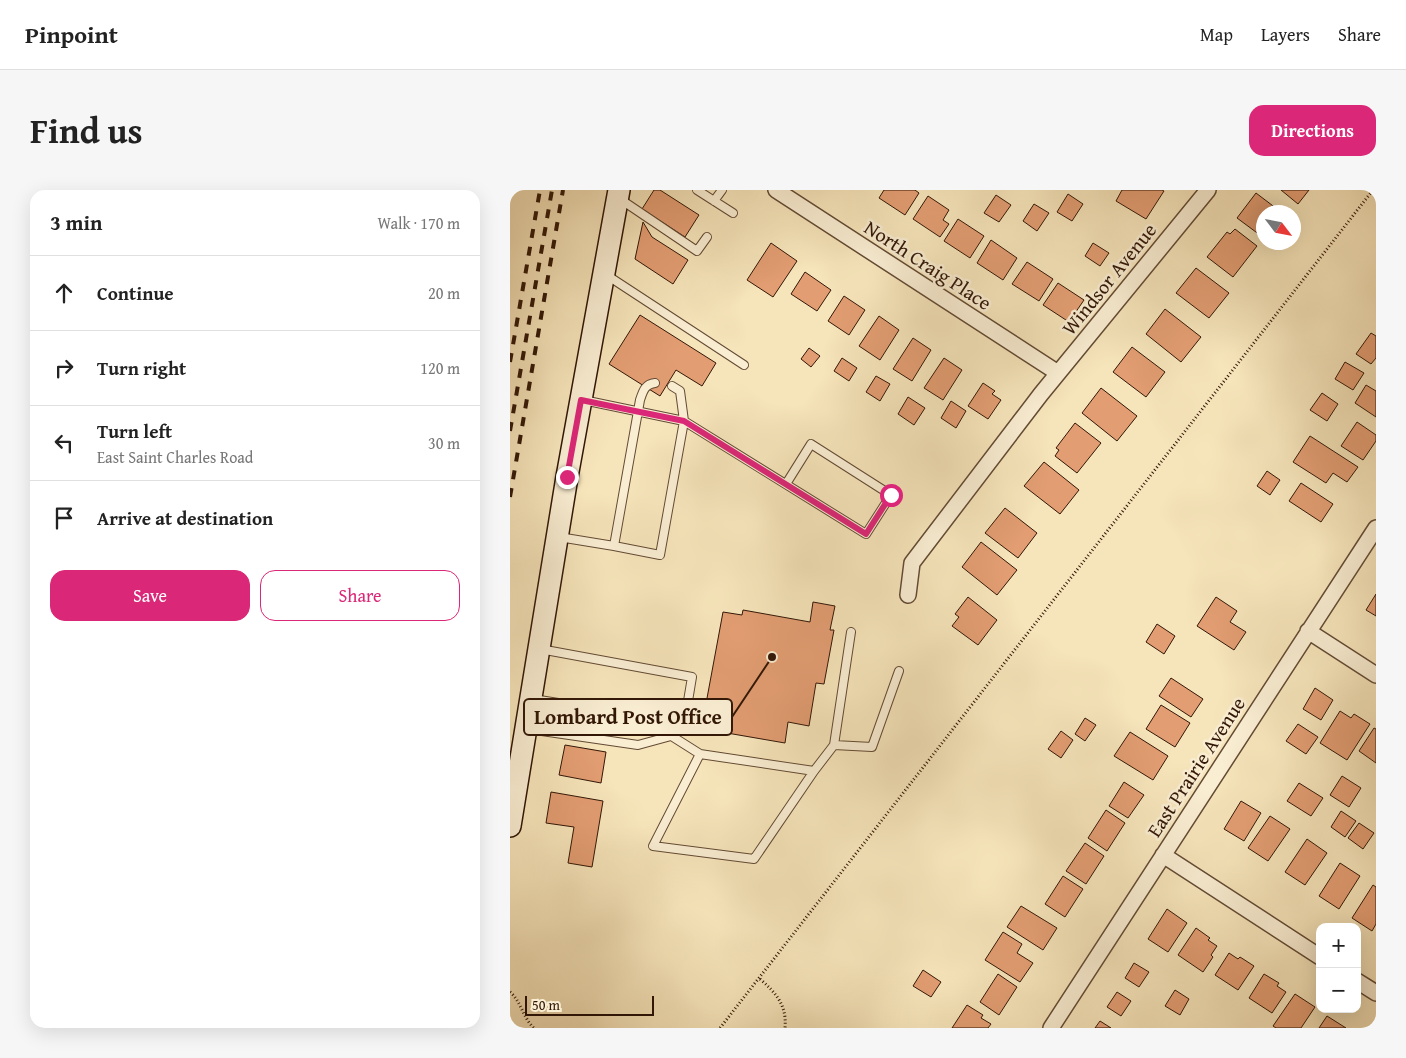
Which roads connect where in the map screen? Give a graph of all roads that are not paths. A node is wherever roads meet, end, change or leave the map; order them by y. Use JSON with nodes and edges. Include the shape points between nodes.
{"nodes":[{"id":1,"x":697,"y":190,"type":"edge"},
{"id":2,"x":722,"y":190,"type":"edge"},
{"id":3,"x":776,"y":190,"type":"edge"},
{"id":4,"x":1208,"y":190,"type":"edge"},
{"id":5,"x":619,"y":194,"type":"edge"},
{"id":6,"x":714,"y":201,"type":"junction"},
{"id":7,"x":733,"y":213,"type":"dead end"},
{"id":8,"x":707,"y":237,"type":"dead end"},
{"id":9,"x":603,"y":273,"type":"junction"},
{"id":10,"x":744,"y":365,"type":"dead end"},
{"id":11,"x":1058,"y":373,"type":"junction"},
{"id":12,"x":655,"y":383,"type":"dead end"},
{"id":13,"x":672,"y":386,"type":"dead end"},
{"id":14,"x":581,"y":400,"type":"junction"},
{"id":15,"x":638,"y":412,"type":"junction"},
{"id":16,"x":684,"y":421,"type":"junction"},
{"id":17,"x":786,"y":484,"type":"junction"},
{"id":18,"x":1376,"y":528,"type":"edge"},
{"id":19,"x":557,"y":536,"type":"junction"},
{"id":20,"x":614,"y":546,"type":"junction"},
{"id":21,"x":908,"y":595,"type":"dead end"},
{"id":22,"x":1308,"y":631,"type":"junction"},
{"id":23,"x":851,"y":632,"type":"dead end"},
{"id":24,"x":539,"y":648,"type":"junction"},
{"id":25,"x":899,"y":671,"type":"dead end"},
{"id":26,"x":1376,"y":675,"type":"edge"},
{"id":27,"x":531,"y":698,"type":"junction"},
{"id":28,"x":526,"y":728,"type":"junction"},
{"id":29,"x":671,"y":736,"type":"junction"},
{"id":30,"x":834,"y":745,"type":"junction"},
{"id":31,"x":700,"y":754,"type":"junction"},
{"id":32,"x":814,"y":771,"type":"junction"},
{"id":33,"x":510,"y":826,"type":"edge"},
{"id":34,"x":1163,"y":855,"type":"junction"},
{"id":35,"x":1316,"y":954,"type":"edge"},
{"id":36,"x":1361,"y":984,"type":"edge"},
{"id":37,"x":1376,"y":994,"type":"edge"},
{"id":38,"x":1051,"y":1028,"type":"edge"}],
"edges":[{"from":1,"to":6,"type":"lane"},
{"from":2,"to":6,"type":"lane"},
{"from":3,"to":11,"type":"street","name":"North Craig Place"},
{"from":4,"to":11,"type":"street","name":"Windsor Avenue"},
{"from":5,"to":8,"type":"lane","via":[[697,251]]},
{"from":5,"to":9,"type":"main road"},
{"from":6,"to":7,"type":"lane"},
{"from":9,"to":10,"type":"lane"},
{"from":9,"to":14,"type":"main road"},
{"from":11,"to":21,"type":"street","name":"Windsor Avenue","via":[[912,563]]},
{"from":12,"to":15,"type":"lane","via":[[644,388]]},
{"from":13,"to":16,"type":"lane","via":[[680,392]]},
{"from":14,"to":15,"type":"lane"},
{"from":14,"to":19,"type":"main road"},
{"from":15,"to":16,"type":"lane"},
{"from":15,"to":20,"type":"lane"},
{"from":16,"to":17,"type":"lane"},
{"from":16,"to":20,"type":"lane","via":[[660,555]]},
{"from":17,"to":17,"type":"lane","via":[[866,534],[891,495],[811,444]]},
{"from":18,"to":22,"type":"street","name":"East Prairie Avenue"},
{"from":19,"to":20,"type":"lane"},
{"from":19,"to":24,"type":"main road"},
{"from":22,"to":26,"type":"street"},
{"from":22,"to":34,"type":"street","name":"East Prairie Avenue"},
{"from":23,"to":30,"type":"lane"},
{"from":24,"to":27,"type":"main road"},
{"from":24,"to":29,"type":"lane","via":[[692,677],[686,713]]},
{"from":25,"to":30,"type":"lane","via":[[872,747]]},
{"from":27,"to":28,"type":"main road"},
{"from":27,"to":29,"type":"lane","via":[[640,716]]},
{"from":28,"to":29,"type":"lane","via":[[638,745]]},
{"from":28,"to":33,"type":"main road"},
{"from":29,"to":31,"type":"lane"},
{"from":30,"to":32,"type":"lane"},
{"from":31,"to":32,"type":"lane"},
{"from":31,"to":32,"type":"lane","via":[[653,846],[754,859]]},
{"from":34,"to":35,"type":"street"},
{"from":34,"to":38,"type":"street","name":"East Prairie Avenue"},
{"from":36,"to":37,"type":"street"}]}
